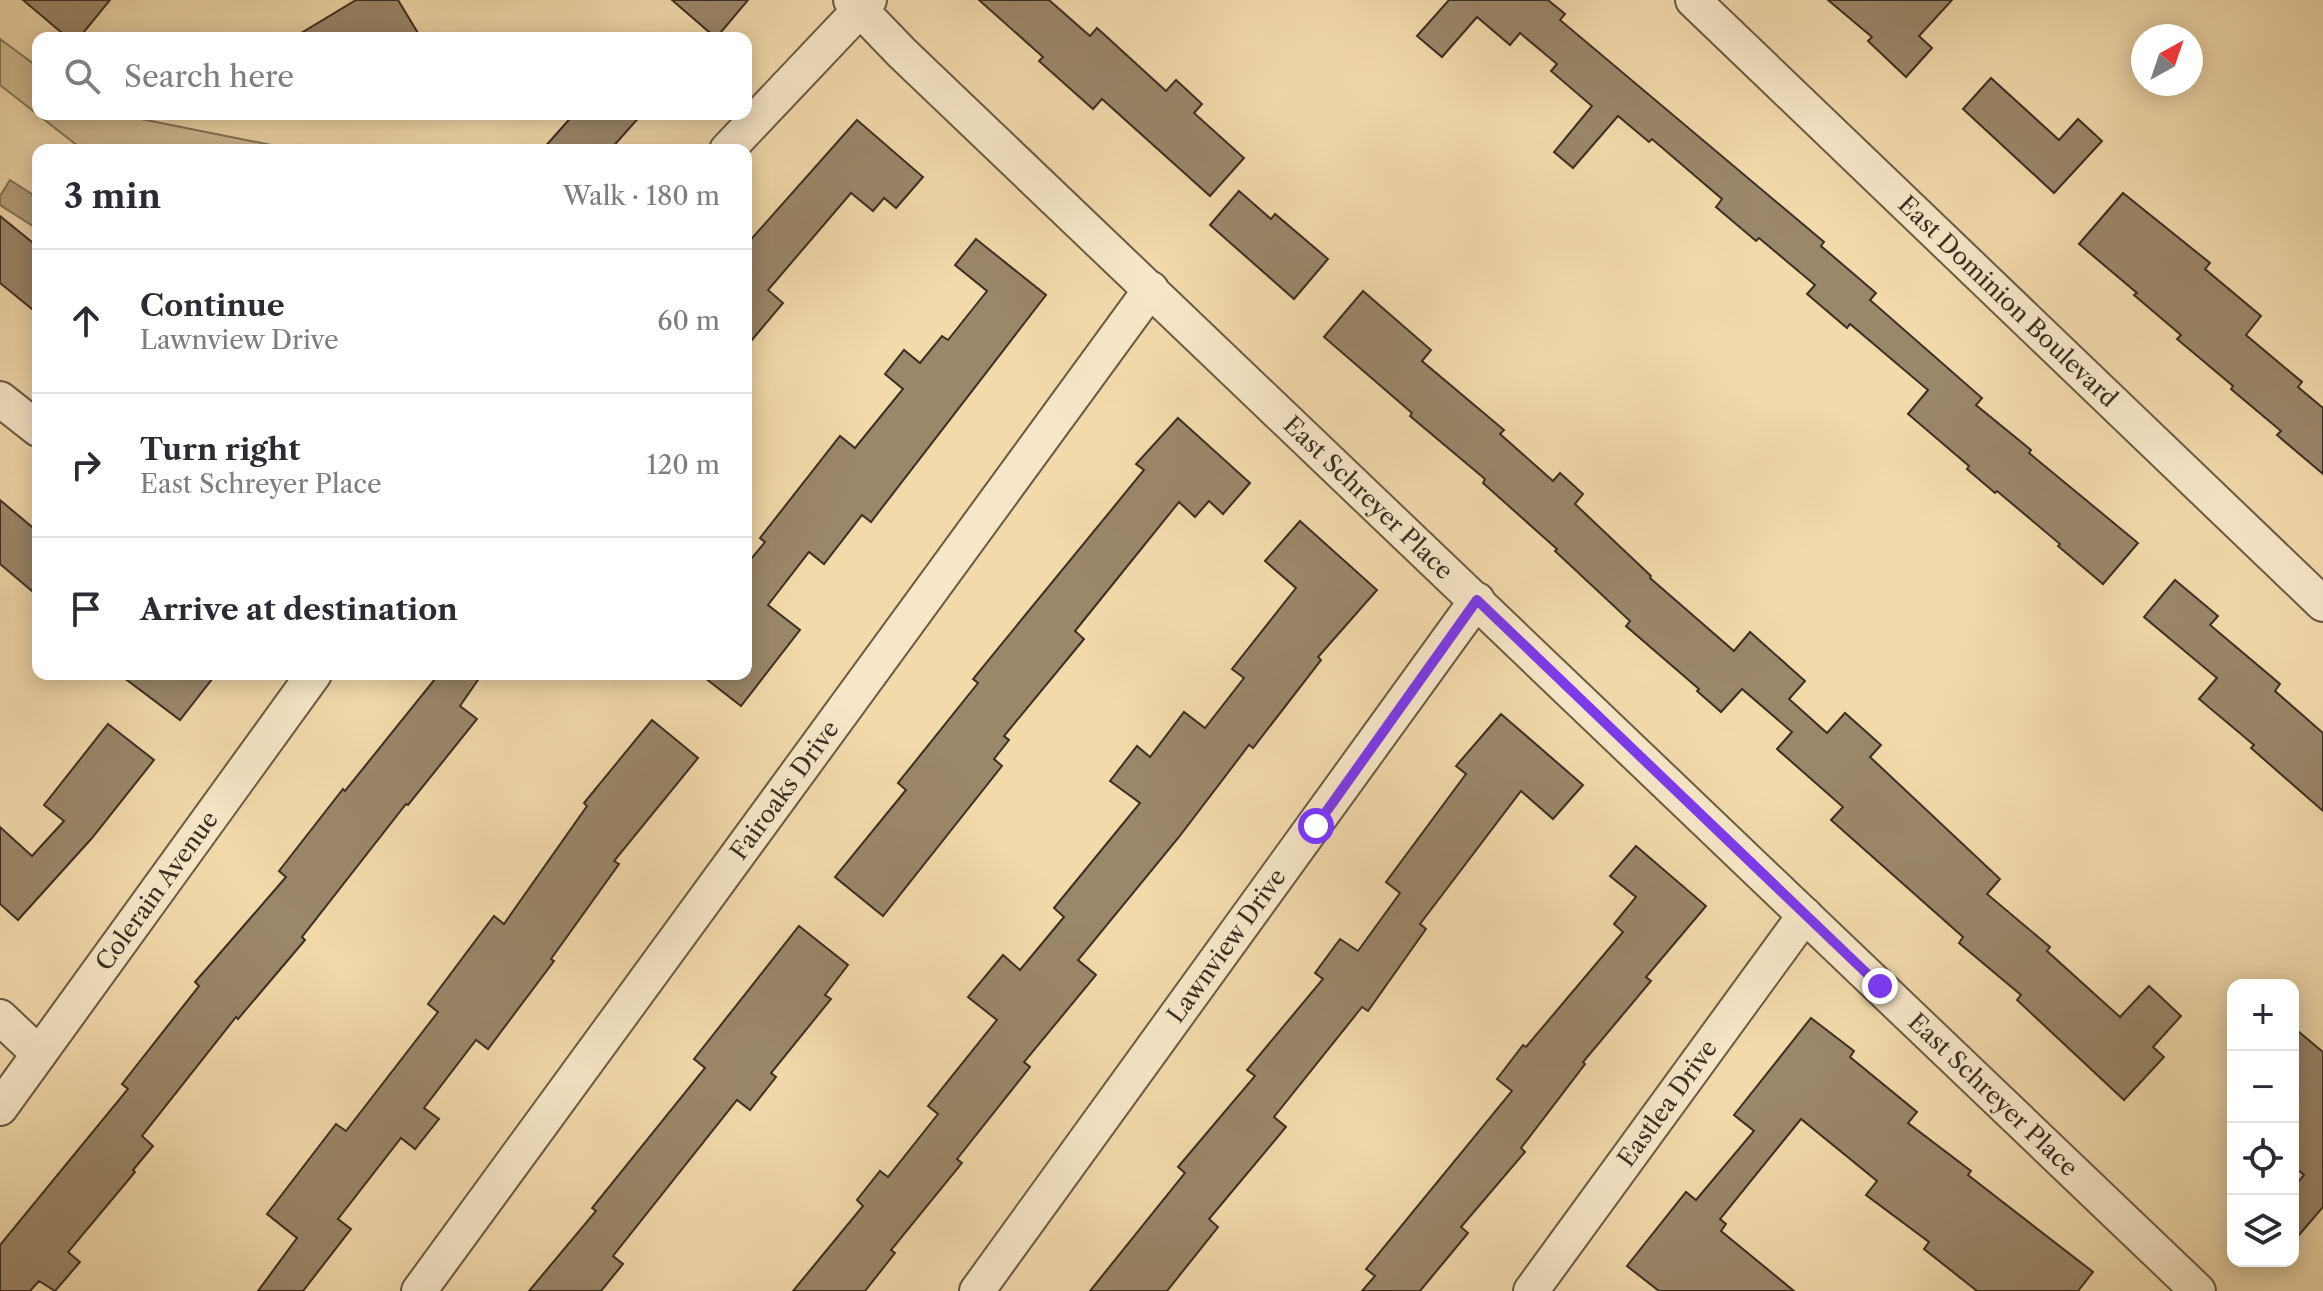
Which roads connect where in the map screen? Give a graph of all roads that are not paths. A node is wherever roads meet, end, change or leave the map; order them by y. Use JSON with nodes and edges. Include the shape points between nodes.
{"nodes":[{"id":1,"x":1693,"y":0,"type":"edge"},
{"id":2,"x":860,"y":3,"type":"edge"},
{"id":3,"x":732,"y":144,"type":"edge"},
{"id":4,"x":1151,"y":289,"type":"junction"},
{"id":5,"x":0,"y":399,"type":"edge"},
{"id":6,"x":32,"y":424,"type":"edge"},
{"id":7,"x":1477,"y":600,"type":"junction"},
{"id":8,"x":2323,"y":604,"type":"edge"},
{"id":9,"x":310,"y":680,"type":"edge"},
{"id":10,"x":1805,"y":915,"type":"junction"},
{"id":11,"x":0,"y":1017,"type":"edge"},
{"id":12,"x":39,"y":1054,"type":"junction"},
{"id":13,"x":0,"y":1108,"type":"edge"},
{"id":14,"x":1541,"y":1287,"type":"edge"},
{"id":15,"x":419,"y":1291,"type":"edge"},
{"id":16,"x":977,"y":1291,"type":"edge"},
{"id":17,"x":2198,"y":1291,"type":"edge"}],
"edges":[{"from":1,"to":8,"type":"street","name":"East Dominion Boulevard"},
{"from":2,"to":3,"type":"street"},
{"from":2,"to":4,"type":"street","name":"East Schreyer Place","via":[[902,53]]},
{"from":4,"to":7,"type":"street","name":"East Schreyer Place"},
{"from":4,"to":15,"type":"street","name":"Fairoaks Drive"},
{"from":5,"to":6,"type":"street"},
{"from":7,"to":10,"type":"street","name":"East Schreyer Place"},
{"from":7,"to":16,"type":"street","name":"Lawnview Drive"},
{"from":9,"to":12,"type":"street","name":"Colerain Avenue"},
{"from":10,"to":14,"type":"street","name":"Eastlea Drive"},
{"from":10,"to":17,"type":"street","name":"East Schreyer Place"},
{"from":11,"to":12,"type":"street"},
{"from":12,"to":13,"type":"street","name":"Colerain Avenue"}]}
